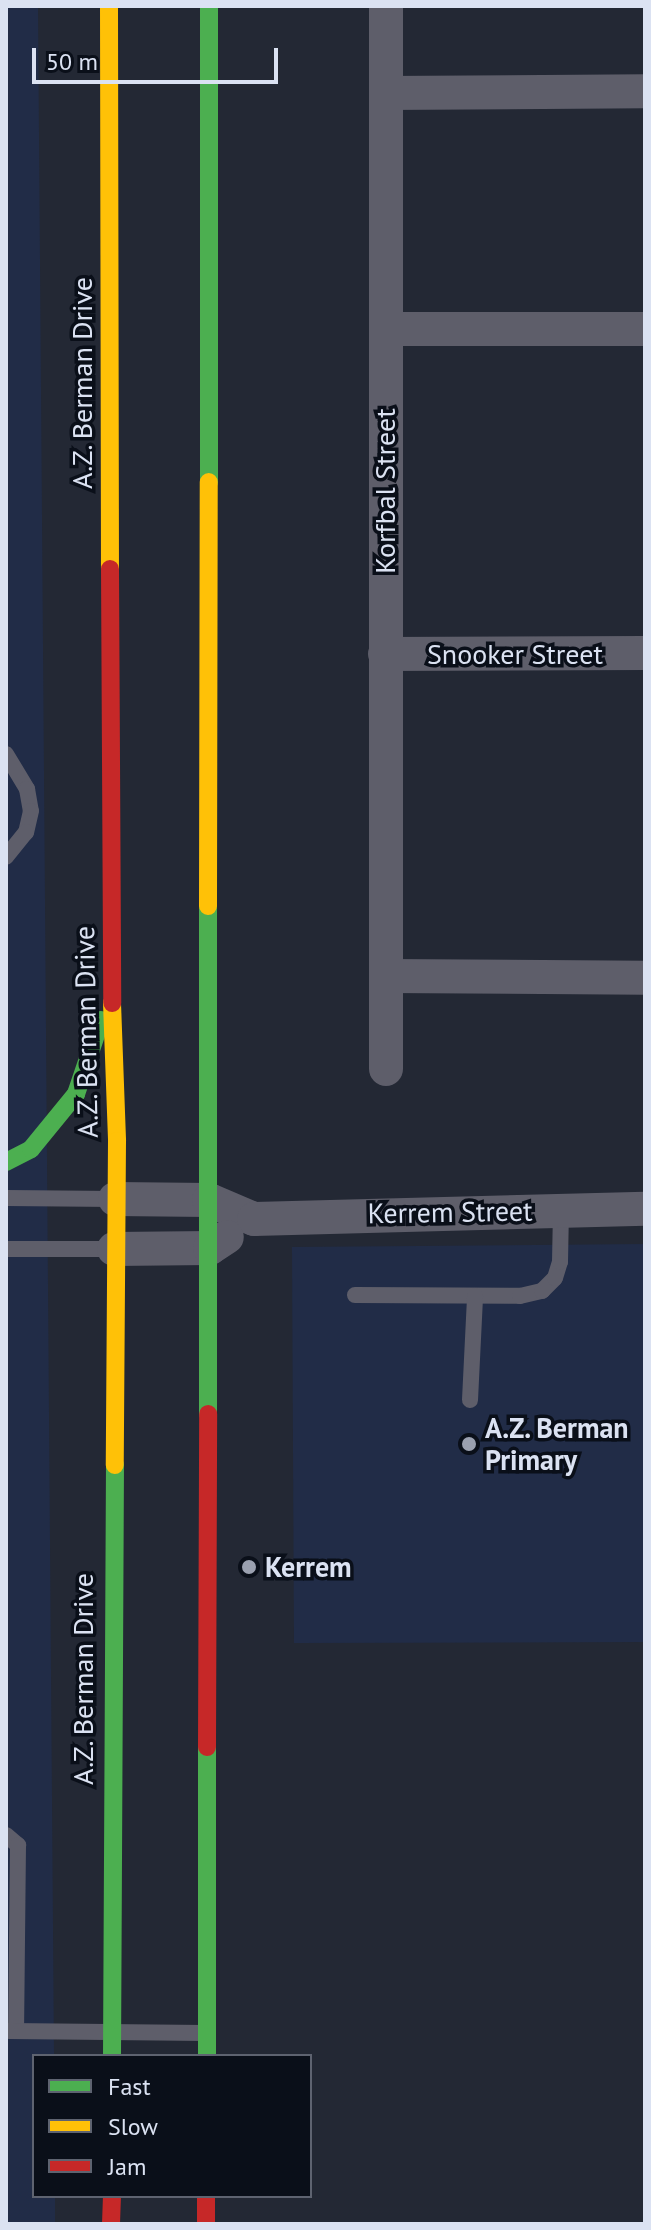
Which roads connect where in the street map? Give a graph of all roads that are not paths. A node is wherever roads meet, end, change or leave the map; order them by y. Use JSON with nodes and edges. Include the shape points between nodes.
{"nodes":[{"id":1,"x":109,"y":6,"type":"edge"},
{"id":2,"x":209,"y":6,"type":"edge"},
{"id":3,"x":386,"y":6,"type":"edge"},
{"id":4,"x":645,"y":91,"type":"edge"},
{"id":5,"x":386,"y":93,"type":"junction"},
{"id":6,"x":386,"y":329,"type":"junction"},
{"id":7,"x":645,"y":329,"type":"edge"},
{"id":8,"x":645,"y":653,"type":"edge"},
{"id":9,"x":385,"y":654,"type":"junction"},
{"id":10,"x":6,"y":754,"type":"edge"},
{"id":11,"x":6,"y":857,"type":"edge"},
{"id":12,"x":386,"y":976,"type":"junction"},
{"id":13,"x":645,"y":978,"type":"edge"},
{"id":14,"x":111,"y":984,"type":"junction"},
{"id":15,"x":386,"y":1069,"type":"dead end"},
{"id":16,"x":6,"y":1162,"type":"edge"},
{"id":17,"x":6,"y":1198,"type":"edge"},
{"id":18,"x":115,"y":1199,"type":"junction"},
{"id":19,"x":209,"y":1200,"type":"junction"},
{"id":20,"x":561,"y":1209,"type":"junction"},
{"id":21,"x":645,"y":1209,"type":"edge"},
{"id":22,"x":254,"y":1219,"type":"junction"},
{"id":23,"x":210,"y":1248,"type":"junction"},
{"id":24,"x":6,"y":1249,"type":"edge"},
{"id":25,"x":114,"y":1249,"type":"junction"},
{"id":26,"x":355,"y":1295,"type":"dead end"},
{"id":27,"x":475,"y":1296,"type":"junction"},
{"id":28,"x":470,"y":1400,"type":"dead end"},
{"id":29,"x":6,"y":1835,"type":"edge"},
{"id":30,"x":112,"y":2031,"type":"junction"},
{"id":31,"x":11,"y":2032,"type":"edge"},
{"id":32,"x":207,"y":2033,"type":"junction"},
{"id":33,"x":112,"y":2054,"type":"edge"},
{"id":34,"x":207,"y":2054,"type":"edge"},
{"id":35,"x":112,"y":2198,"type":"edge"},
{"id":36,"x":206,"y":2198,"type":"edge"},
{"id":37,"x":111,"y":2224,"type":"edge"},
{"id":38,"x":206,"y":2224,"type":"edge"}],
"edges":[{"from":1,"to":14,"type":"main road","name":"A.Z. Berman Drive"},
{"from":2,"to":19,"type":"main road"},
{"from":3,"to":5,"type":"street","name":"Korfbal Street"},
{"from":4,"to":5,"type":"street"},
{"from":5,"to":6,"type":"street","name":"Korfbal Street"},
{"from":6,"to":7,"type":"street"},
{"from":6,"to":9,"type":"street","name":"Korfbal Street"},
{"from":8,"to":9,"type":"street","name":"Snooker Street"},
{"from":9,"to":12,"type":"street","name":"Korfbal Street"},
{"from":10,"to":11,"type":"lane","via":[[27,789],[31,811],[26,832]]},
{"from":12,"to":13,"type":"street"},
{"from":12,"to":15,"type":"street","name":"Korfbal Street"},
{"from":14,"to":16,"type":"main road","via":[[76,1094],[31,1149]]},
{"from":14,"to":18,"type":"main road","name":"A.Z. Berman Drive"},
{"from":17,"to":18,"type":"lane"},
{"from":18,"to":19,"type":"street","name":"Kerrem Street"},
{"from":18,"to":25,"type":"main road","name":"A.Z. Berman Drive"},
{"from":19,"to":22,"type":"street","name":"Kerrem Street"},
{"from":19,"to":23,"type":"main road"},
{"from":20,"to":21,"type":"street","name":"Kerrem Street"},
{"from":20,"to":22,"type":"street","name":"Kerrem Street"},
{"from":20,"to":27,"type":"lane","via":[[555,1278],[542,1291],[520,1296]]},
{"from":22,"to":23,"type":"street"},
{"from":23,"to":25,"type":"street"},
{"from":23,"to":32,"type":"main road"},
{"from":24,"to":25,"type":"lane"},
{"from":25,"to":30,"type":"main road","name":"A.Z. Berman Drive"},
{"from":26,"to":27,"type":"lane"},
{"from":27,"to":28,"type":"lane"},
{"from":29,"to":31,"type":"lane","via":[[18,1845]]},
{"from":30,"to":31,"type":"lane"},
{"from":30,"to":32,"type":"lane"},
{"from":30,"to":33,"type":"main road","name":"A.Z. Berman Drive"},
{"from":32,"to":34,"type":"main road"},
{"from":35,"to":37,"type":"main road"},
{"from":36,"to":38,"type":"main road"}]}
